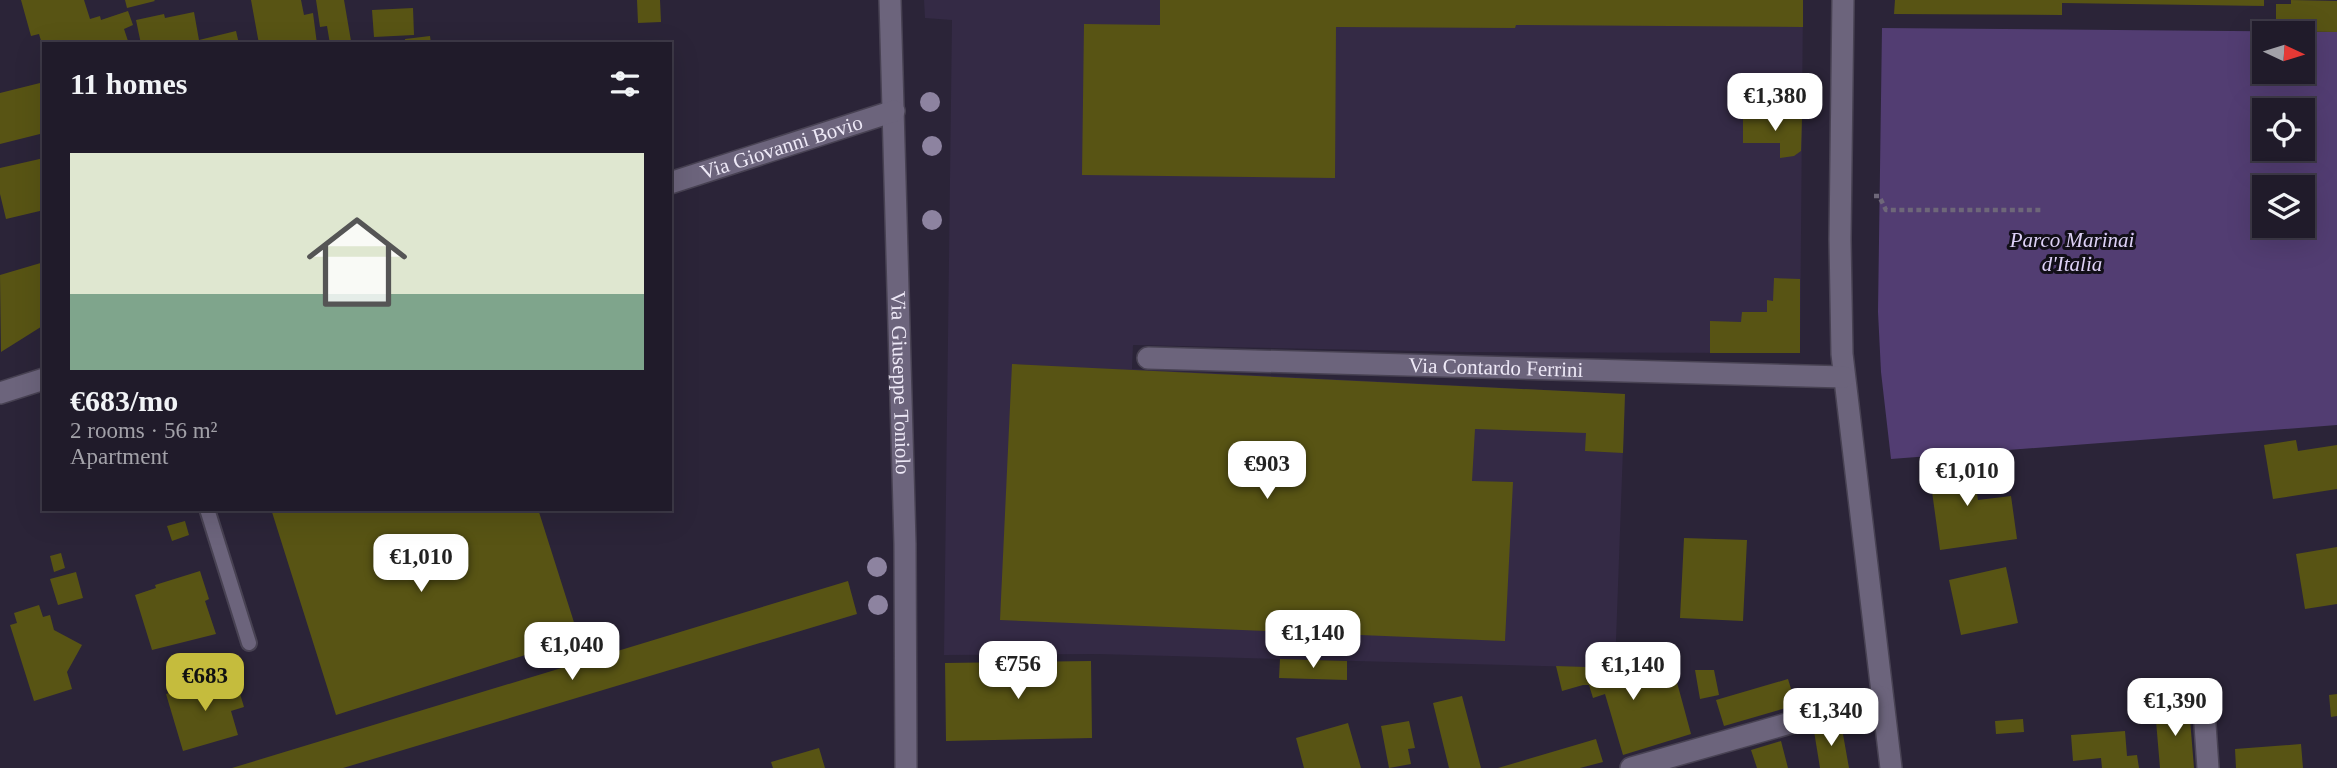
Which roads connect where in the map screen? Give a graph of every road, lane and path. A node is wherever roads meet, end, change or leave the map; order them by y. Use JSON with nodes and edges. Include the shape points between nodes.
{"nodes":[{"id":1,"x":890,"y":0,"type":"edge"},
{"id":2,"x":1843,"y":0,"type":"edge"},
{"id":3,"x":894,"y":111,"type":"junction"},
{"id":4,"x":672,"y":182,"type":"edge"},
{"id":5,"x":1874,"y":196,"type":"dead end"},
{"id":6,"x":2042,"y":210,"type":"dead end"},
{"id":7,"x":1148,"y":358,"type":"dead end"},
{"id":8,"x":1844,"y":377,"type":"junction"},
{"id":9,"x":42,"y":380,"type":"edge"},
{"id":10,"x":0,"y":393,"type":"edge"},
{"id":11,"x":208,"y":511,"type":"edge"},
{"id":12,"x":249,"y":643,"type":"dead end"},
{"id":13,"x":1882,"y":697,"type":"junction"},
{"id":14,"x":2204,"y":710,"type":"dead end"},
{"id":15,"x":906,"y":768,"type":"edge"},
{"id":16,"x":1631,"y":768,"type":"edge"},
{"id":17,"x":1891,"y":768,"type":"edge"},
{"id":18,"x":2208,"y":768,"type":"edge"}],
"edges":[{"from":1,"to":3,"type":"street","name":"Via Giuseppe Toniolo"},
{"from":2,"to":8,"type":"street","via":[[1840,288]]},
{"from":3,"to":4,"type":"street","name":"Via Giovanni Bovio"},
{"from":3,"to":15,"type":"street","name":"Via Giuseppe Toniolo"},
{"from":5,"to":6,"type":"path","via":[[1879,196],[1886,210]]},
{"from":7,"to":8,"type":"street","name":"Via Contardo Ferrini"},
{"from":8,"to":13,"type":"street"},
{"from":9,"to":10,"type":"street"},
{"from":11,"to":12,"type":"lane"},
{"from":13,"to":16,"type":"street"},
{"from":13,"to":17,"type":"street"},
{"from":14,"to":18,"type":"street"}]}
